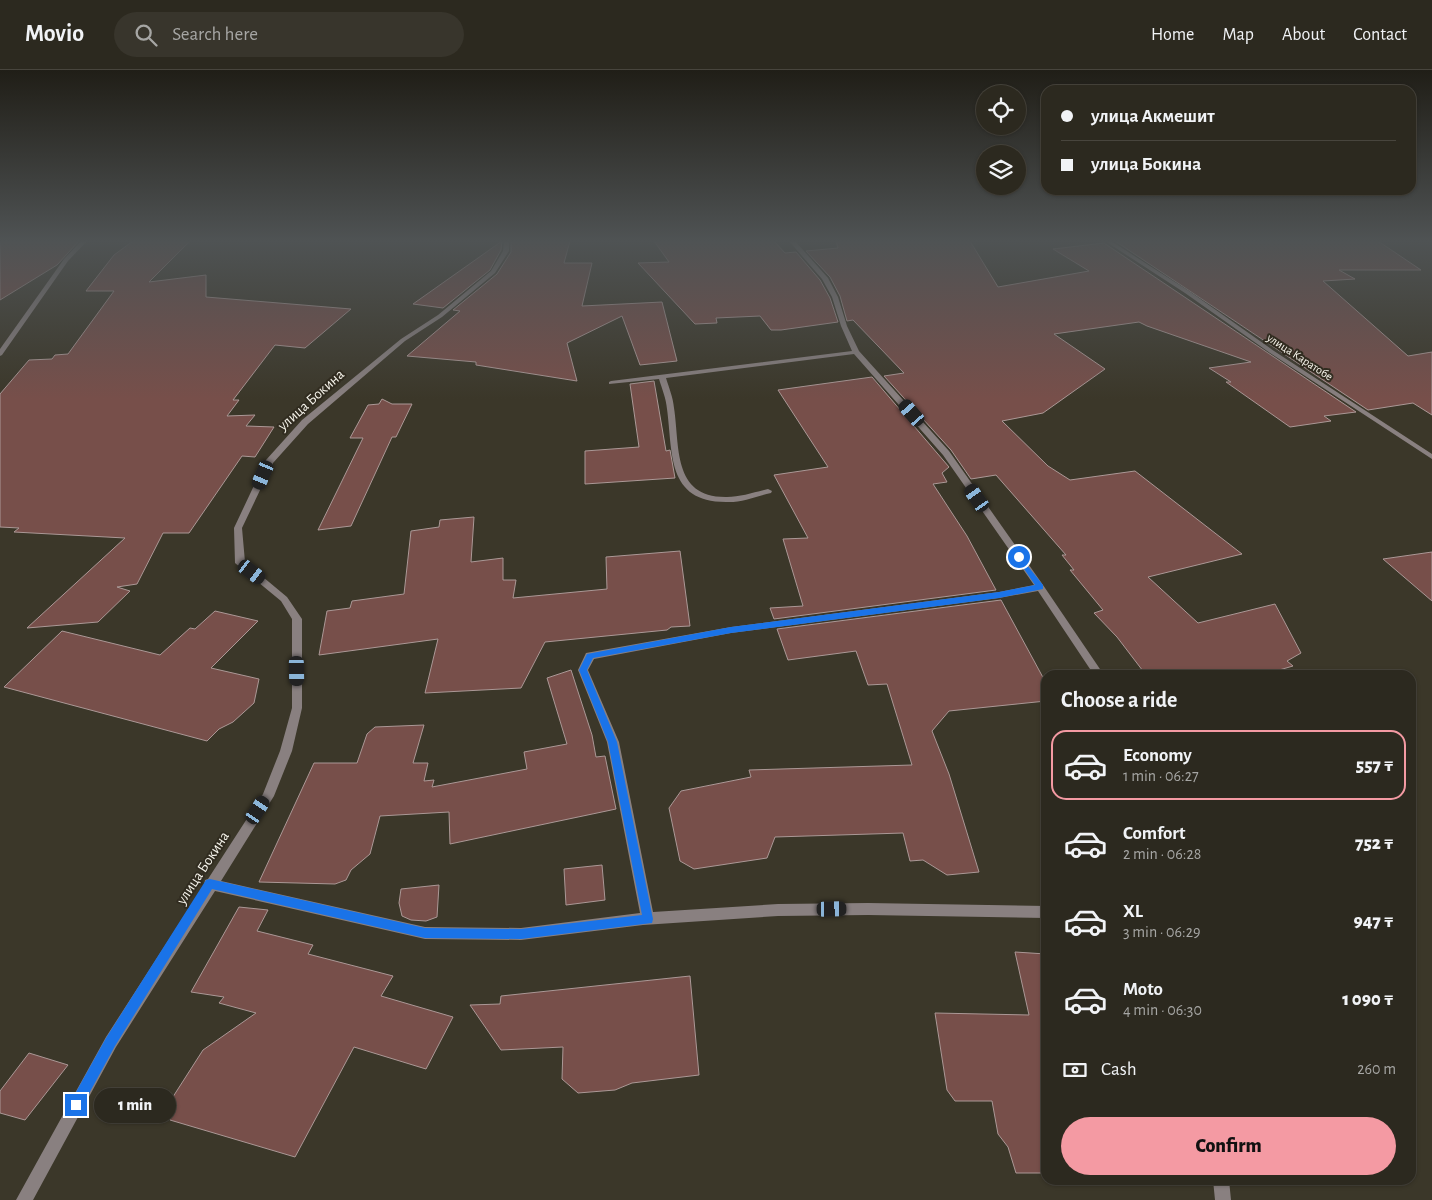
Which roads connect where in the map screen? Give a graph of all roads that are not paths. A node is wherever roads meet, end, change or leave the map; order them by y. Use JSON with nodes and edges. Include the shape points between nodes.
{"nodes":[{"id":1,"x":43,"y":294,"type":"edge"},
{"id":2,"x":467,"y":294,"type":"edge"},
{"id":3,"x":834,"y":294,"type":"edge"},
{"id":4,"x":1189,"y":294,"type":"edge"},
{"id":5,"x":856,"y":352,"type":"junction"},
{"id":6,"x":0,"y":354,"type":"edge"},
{"id":7,"x":662,"y":378,"type":"junction"},
{"id":8,"x":611,"y":383,"type":"dead end"},
{"id":9,"x":1432,"y":456,"type":"edge"},
{"id":10,"x":768,"y":491,"type":"dead end"},
{"id":11,"x":1040,"y":587,"type":"junction"},
{"id":12,"x":1096,"y":670,"type":"edge"},
{"id":13,"x":210,"y":884,"type":"junction"},
{"id":14,"x":1041,"y":912,"type":"edge"},
{"id":15,"x":648,"y":919,"type":"junction"},
{"id":16,"x":1222,"y":1185,"type":"edge"},
{"id":17,"x":24,"y":1200,"type":"edge"},
{"id":18,"x":1223,"y":1200,"type":"edge"}],
"edges":[{"from":1,"to":6,"type":"street"},
{"from":2,"to":13,"type":"street","name":"улица Бокина","via":[[403,340],[304,422],[269,462],[238,528],[240,563],[284,599],[297,619],[298,708],[286,751],[268,796]]},
{"from":3,"to":5,"type":"street"},
{"from":4,"to":9,"type":"street","name":"улица Каратобе","via":[[1272,352]]},
{"from":5,"to":7,"type":"street"},
{"from":5,"to":11,"type":"street","via":[[946,453]]},
{"from":7,"to":8,"type":"street"},
{"from":7,"to":10,"type":"street","via":[[671,412],[677,468],[683,482],[691,490],[712,499],[727,500]]},
{"from":11,"to":12,"type":"street"},
{"from":11,"to":15,"type":"street","via":[[731,630],[590,656],[583,670],[613,742]]},
{"from":13,"to":15,"type":"street","via":[[425,933],[521,934]]},
{"from":13,"to":17,"type":"street","name":"улица Бокина","via":[[111,1042]]},
{"from":14,"to":15,"type":"street","via":[[778,910]]},
{"from":16,"to":18,"type":"street"}]}
